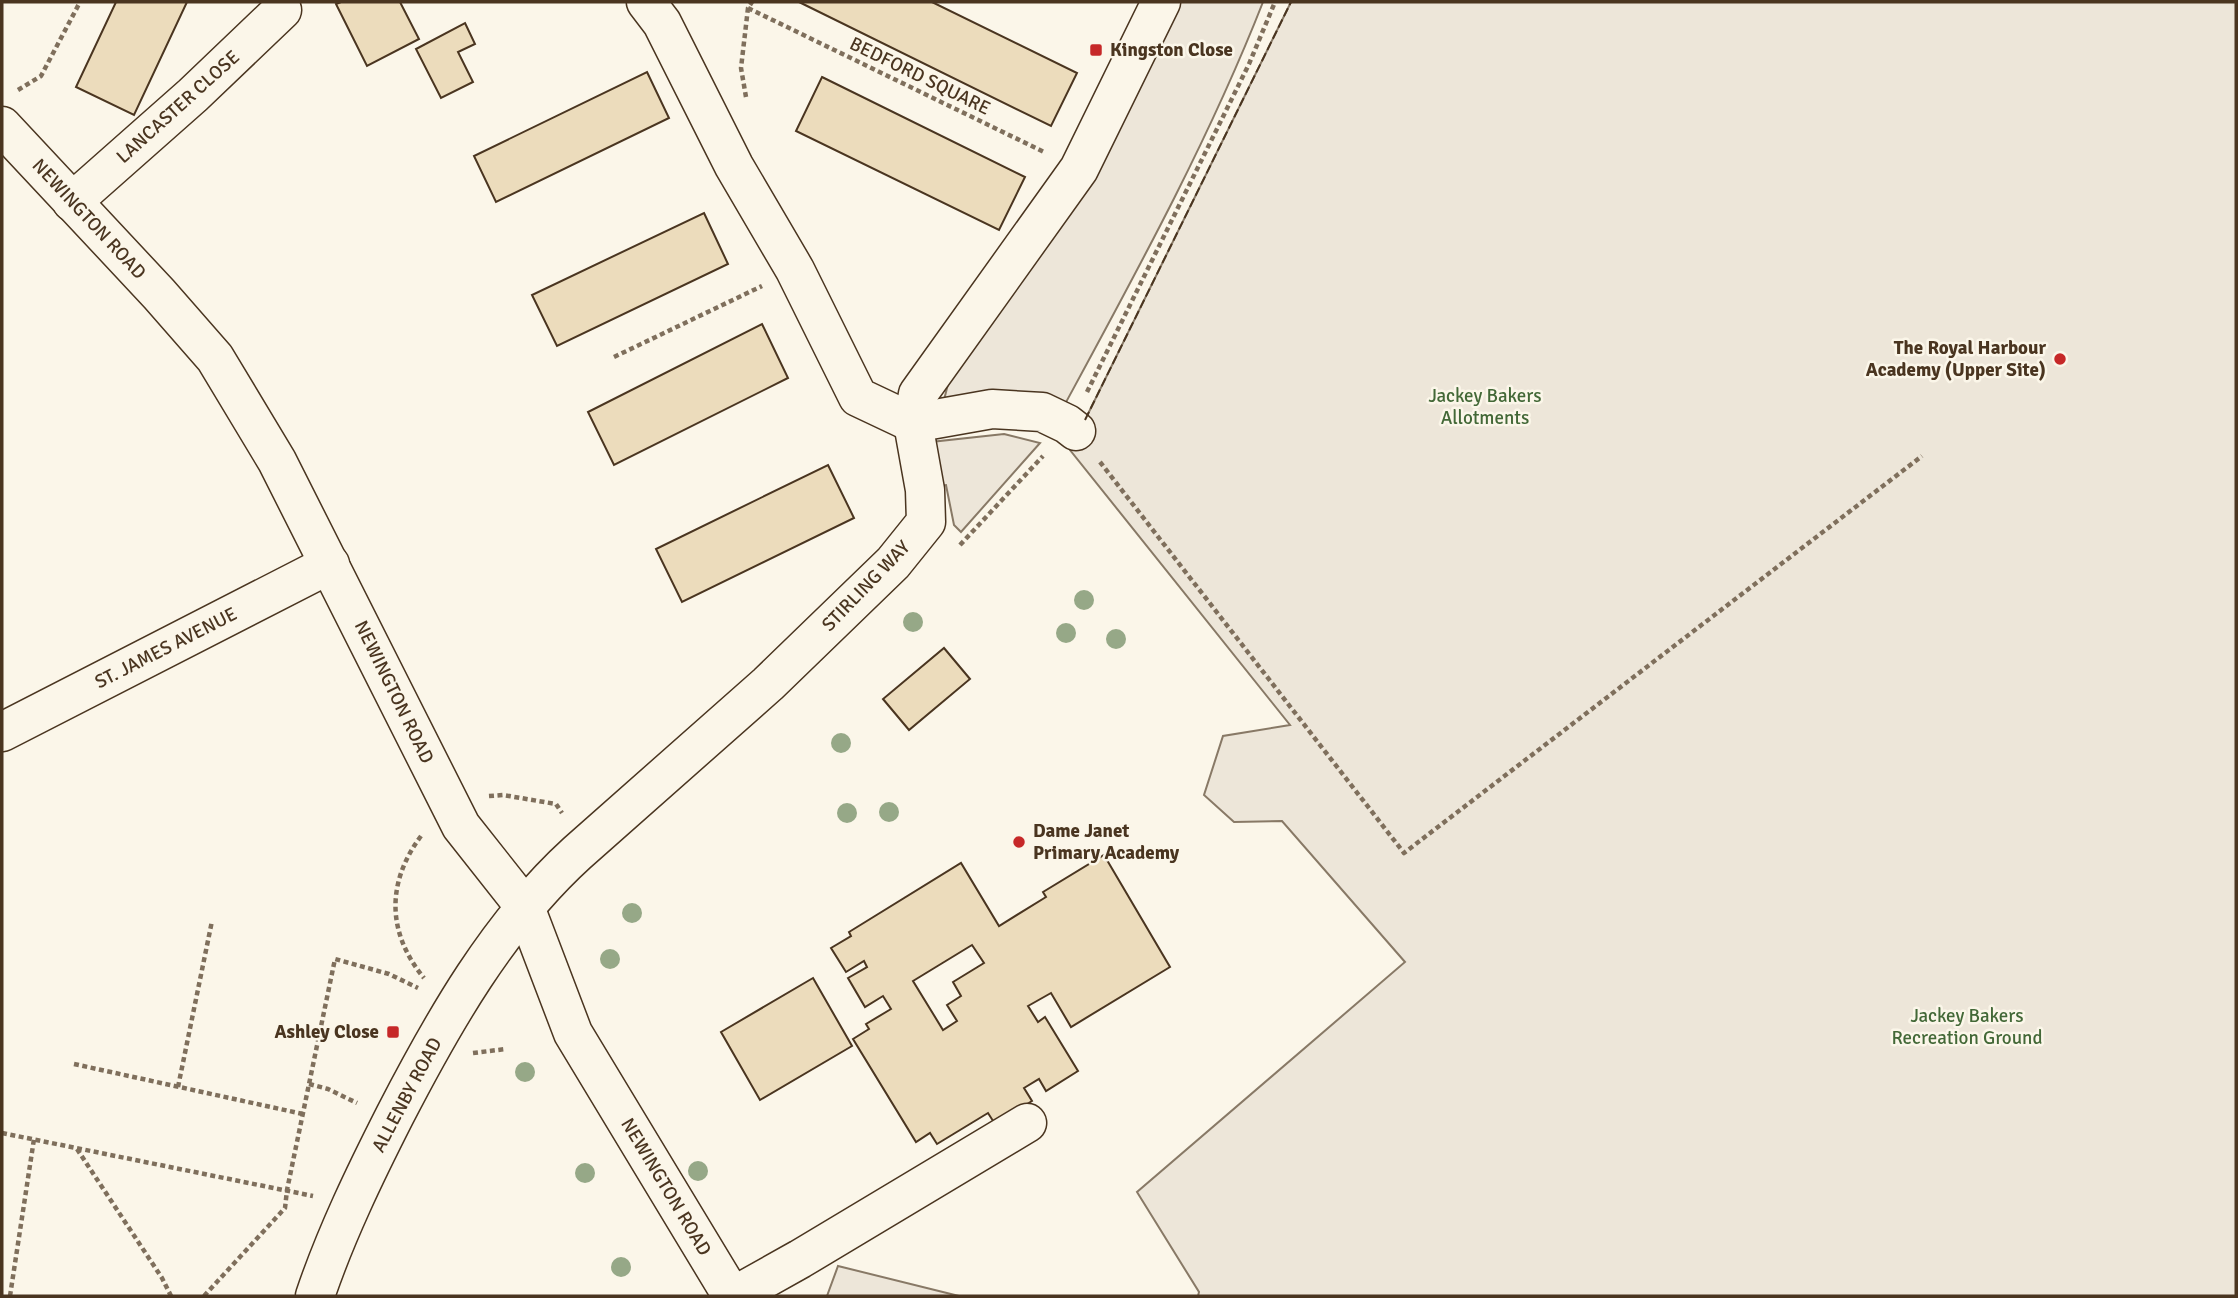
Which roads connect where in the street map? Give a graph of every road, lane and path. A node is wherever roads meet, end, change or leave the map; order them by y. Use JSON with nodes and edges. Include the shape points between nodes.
{"nodes":[{"id":1,"x":80,"y":2,"type":"edge"},
{"id":2,"x":646,"y":2,"type":"edge"},
{"id":3,"x":752,"y":2,"type":"edge"},
{"id":4,"x":1161,"y":2,"type":"edge"},
{"id":5,"x":748,"y":8,"type":"junction"},
{"id":6,"x":282,"y":10,"type":"dead end"},
{"id":7,"x":747,"y":107,"type":"dead end"},
{"id":8,"x":7,"y":110,"type":"edge"},
{"id":9,"x":1079,"y":169,"type":"junction"},
{"id":10,"x":72,"y":202,"type":"junction"},
{"id":11,"x":795,"y":270,"type":"junction"},
{"id":12,"x":614,"y":357,"type":"dead end"},
{"id":13,"x":913,"y":423,"type":"junction"},
{"id":14,"x":1076,"y":431,"type":"joint"},
{"id":15,"x":1922,"y":456,"type":"dead end"},
{"id":16,"x":330,"y":564,"type":"junction"},
{"id":17,"x":2,"y":732,"type":"edge"},
{"id":18,"x":481,"y":796,"type":"dead end"},
{"id":19,"x":565,"y":818,"type":"dead end"},
{"id":20,"x":426,"y":830,"type":"dead end"},
{"id":21,"x":525,"y":907,"type":"junction"},
{"id":22,"x":212,"y":921,"type":"dead end"},
{"id":23,"x":424,"y":978,"type":"dead end"},
{"id":24,"x":418,"y":988,"type":"dead end"},
{"id":25,"x":74,"y":1064,"type":"dead end"},
{"id":26,"x":309,"y":1084,"type":"junction"},
{"id":27,"x":178,"y":1087,"type":"junction"},
{"id":28,"x":361,"y":1106,"type":"dead end"},
{"id":29,"x":303,"y":1114,"type":"junction"},
{"id":30,"x":1027,"y":1123,"type":"dead end"},
{"id":31,"x":2,"y":1133,"type":"edge"},
{"id":32,"x":34,"y":1139,"type":"junction"},
{"id":33,"x":76,"y":1148,"type":"junction"},
{"id":34,"x":287,"y":1190,"type":"junction"},
{"id":35,"x":317,"y":1196,"type":"dead end"},
{"id":36,"x":10,"y":1296,"type":"edge"},
{"id":37,"x":171,"y":1296,"type":"edge"},
{"id":38,"x":204,"y":1296,"type":"edge"},
{"id":39,"x":315,"y":1296,"type":"edge"},
{"id":40,"x":733,"y":1296,"type":"edge"}],
"edges":[{"from":1,"to":8,"type":"path","via":[[41,76]]},
{"from":2,"to":11,"type":"street","via":[[662,23],[734,166]]},
{"from":3,"to":5,"type":"path"},
{"from":4,"to":9,"type":"street","name":"STIRLING WAY"},
{"from":5,"to":7,"type":"path","via":[[741,68]]},
{"from":5,"to":9,"type":"path","name":"BEDFORD SQUARE"},
{"from":6,"to":10,"type":"street","name":"LANCASTER CLOSE"},
{"from":8,"to":10,"type":"street","name":"NEWINGTON ROAD"},
{"from":9,"to":13,"type":"street","name":"STIRLING WAY","via":[[918,394]]},
{"from":10,"to":16,"type":"street","name":"NEWINGTON ROAD","via":[[215,358],[278,461]]},
{"from":11,"to":12,"type":"path"},
{"from":11,"to":13,"type":"street","via":[[858,397]]},
{"from":13,"to":14,"type":"street","via":[[992,409],[1017,410],[1042,412]]},
{"from":13,"to":21,"type":"street","name":"STIRLING WAY","via":[[926,522],[893,563],[768,684],[552,876]]},
{"from":14,"to":15,"type":"path","via":[[1405,853]]},
{"from":16,"to":17,"type":"street","name":"ST. JAMES AVENUE"},
{"from":16,"to":21,"type":"street","name":"NEWINGTON ROAD","via":[[461,826]]},
{"from":18,"to":19,"type":"path","via":[[556,804]]},
{"from":20,"to":23,"type":"path","via":[[409,852],[395,897],[400,940]]},
{"from":21,"to":39,"type":"street","name":"ALLENBY ROAD","via":[[423,1060],[372,1160]]},
{"from":21,"to":40,"type":"street","name":"NEWINGTON ROAD","via":[[573,1033]]},
{"from":22,"to":27,"type":"path"},
{"from":24,"to":26,"type":"path","via":[[335,958]]},
{"from":25,"to":27,"type":"path"},
{"from":26,"to":28,"type":"path"},
{"from":26,"to":29,"type":"path"},
{"from":27,"to":29,"type":"path"},
{"from":29,"to":34,"type":"path"},
{"from":30,"to":40,"type":"street"},
{"from":31,"to":32,"type":"path"},
{"from":32,"to":33,"type":"path"},
{"from":32,"to":36,"type":"path"},
{"from":33,"to":34,"type":"path"},
{"from":33,"to":37,"type":"path"},
{"from":34,"to":35,"type":"path"},
{"from":34,"to":38,"type":"path","via":[[285,1208]]}]}
